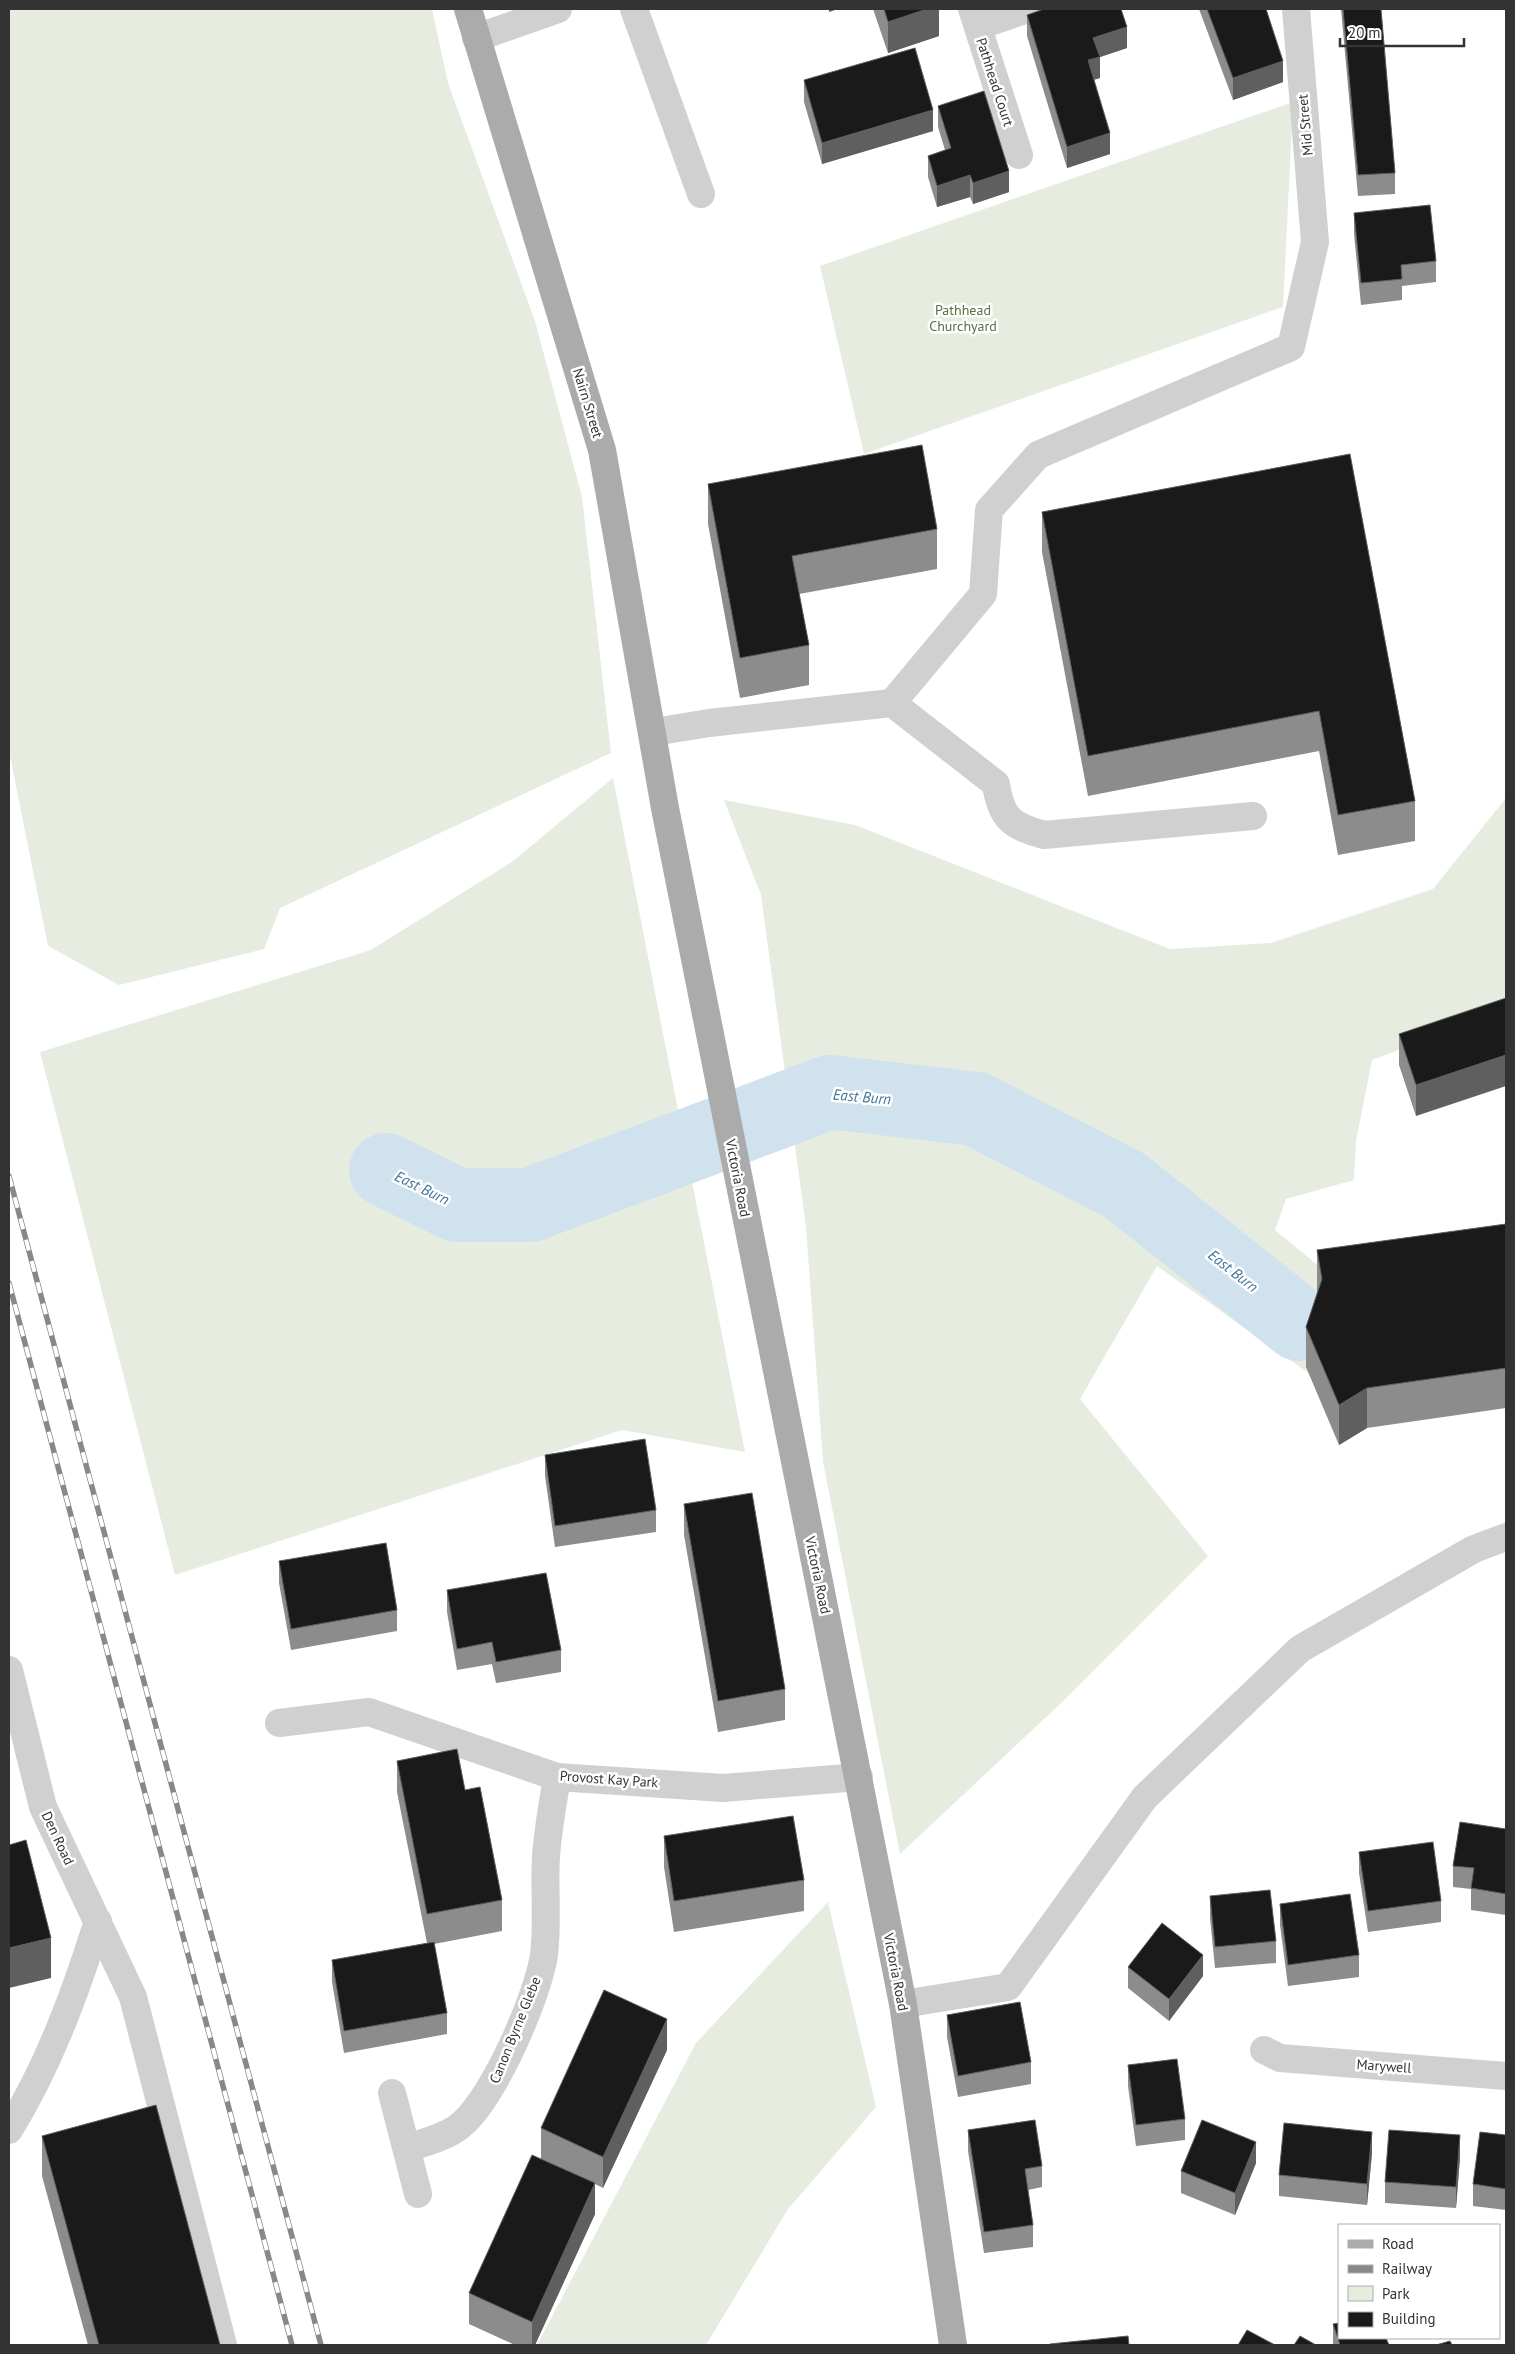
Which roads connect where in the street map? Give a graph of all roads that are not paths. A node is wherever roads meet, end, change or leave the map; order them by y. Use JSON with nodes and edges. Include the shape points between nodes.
{"nodes":[{"id":1,"x":468,"y":9,"type":"edge"},
{"id":2,"x":558,"y":9,"type":"edge"},
{"id":3,"x":634,"y":9,"type":"edge"},
{"id":4,"x":1028,"y":9,"type":"edge"},
{"id":5,"x":1296,"y":9,"type":"edge"},
{"id":6,"x":975,"y":18,"type":"edge"},
{"id":7,"x":476,"y":38,"type":"junction"},
{"id":8,"x":1019,"y":155,"type":"dead end"},
{"id":9,"x":701,"y":194,"type":"dead end"},
{"id":10,"x":892,"y":703,"type":"junction"},
{"id":11,"x":654,"y":732,"type":"junction"},
{"id":12,"x":666,"y":808,"type":"joint"},
{"id":13,"x":1253,"y":816,"type":"dead end"},
{"id":14,"x":1506,"y":1537,"type":"edge"},
{"id":15,"x":9,"y":1670,"type":"edge"},
{"id":16,"x":279,"y":1722,"type":"dead end"},
{"id":17,"x":557,"y":1777,"type":"junction"},
{"id":18,"x":860,"y":1777,"type":"junction"},
{"id":19,"x":98,"y":1921,"type":"junction"},
{"id":20,"x":903,"y":2004,"type":"junction"},
{"id":21,"x":1264,"y":2050,"type":"dead end"},
{"id":22,"x":1506,"y":2076,"type":"edge"},
{"id":23,"x":392,"y":2093,"type":"dead end"},
{"id":24,"x":9,"y":2130,"type":"edge"},
{"id":25,"x":407,"y":2148,"type":"junction"},
{"id":26,"x":418,"y":2194,"type":"dead end"},
{"id":27,"x":224,"y":2345,"type":"edge"},
{"id":28,"x":953,"y":2345,"type":"edge"}],
"edges":[{"from":1,"to":7,"type":"main road","name":"Nairn Street"},
{"from":2,"to":7,"type":"street"},
{"from":3,"to":9,"type":"street"},
{"from":4,"to":6,"type":"street"},
{"from":5,"to":10,"type":"street","name":"Mid Street","via":[[1314,242],[1291,348],[1038,455],[989,510],[983,594]]},
{"from":6,"to":8,"type":"street","name":"Pathhead Court"},
{"from":7,"to":11,"type":"main road","name":"Nairn Street","via":[[602,450]]},
{"from":10,"to":11,"type":"street"},
{"from":10,"to":13,"type":"street","via":[[996,784],[999,806],[1009,818],[1044,836]]},
{"from":11,"to":12,"type":"main road","name":"Nairn Street"},
{"from":12,"to":18,"type":"main road","name":"Victoria Road"},
{"from":14,"to":20,"type":"street","via":[[1474,1549],[1300,1649],[1145,1796],[1008,1987]]},
{"from":15,"to":19,"type":"street","name":"Den Road","via":[[43,1807]]},
{"from":16,"to":17,"type":"street","name":"Provost Kay Park","via":[[369,1712]]},
{"from":17,"to":18,"type":"street","name":"Provost Kay Park","via":[[723,1788]]},
{"from":17,"to":25,"type":"street","name":"Canon Byrne Glebe","via":[[546,1854],[556,1916],[534,1989],[514,2040],[491,2088],[462,2125]]},
{"from":18,"to":20,"type":"main road","name":"Victoria Road"},
{"from":19,"to":24,"type":"street","via":[[76,1989],[36,2082]]},
{"from":19,"to":27,"type":"street","name":"Den Road","via":[[134,1997]]},
{"from":20,"to":28,"type":"main road","name":"Victoria Road"},
{"from":21,"to":22,"type":"street","name":"Marywell","via":[[1280,2058]]},
{"from":23,"to":25,"type":"street"},
{"from":25,"to":26,"type":"street"}]}
